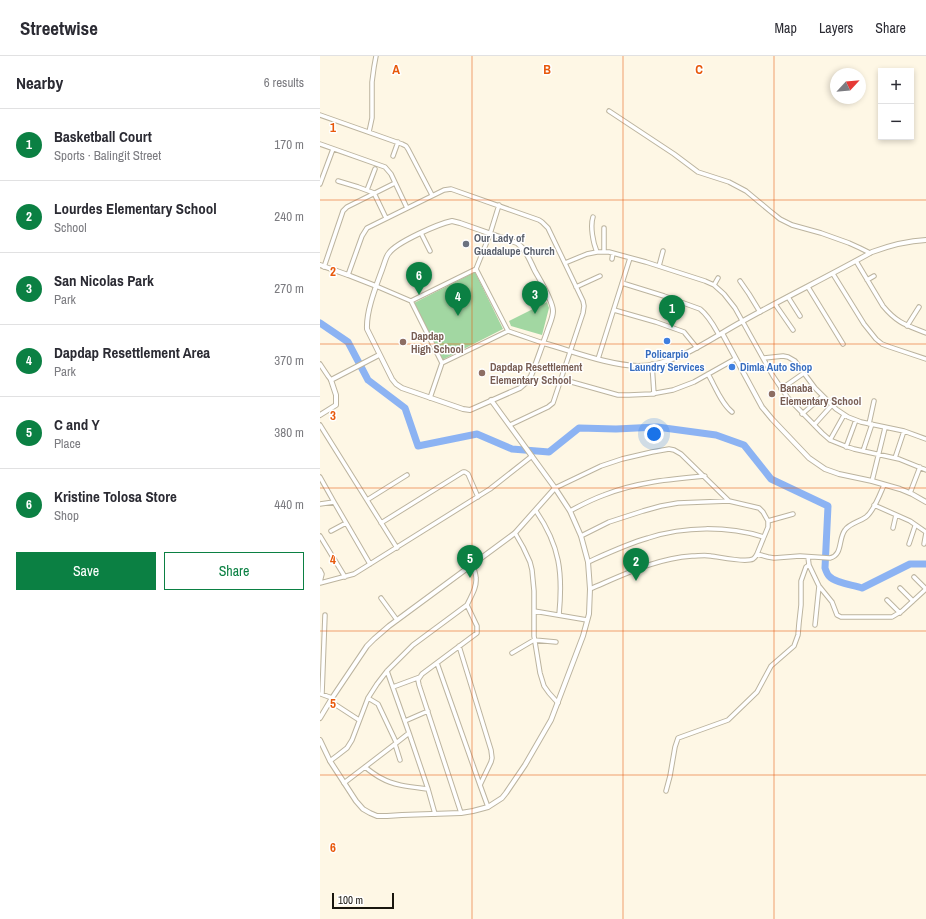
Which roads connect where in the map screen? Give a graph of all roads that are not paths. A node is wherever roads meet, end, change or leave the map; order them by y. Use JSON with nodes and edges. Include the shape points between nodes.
{"nodes":[{"id":1,"x":376,"y":56,"type":"edge"},
{"id":2,"x":609,"y":111,"type":"dead end"},
{"id":3,"x":320,"y":115,"type":"edge"},
{"id":4,"x":369,"y":132,"type":"junction"},
{"id":5,"x":398,"y":142,"type":"junction"},
{"id":6,"x":320,"y":144,"type":"edge"},
{"id":7,"x":333,"y":149,"type":"junction"},
{"id":8,"x":393,"y":156,"type":"dead end"},
{"id":9,"x":320,"y":169,"type":"edge"},
{"id":10,"x":375,"y":169,"type":"dead end"},
{"id":11,"x":325,"y":171,"type":"junction"},
{"id":12,"x":338,"y":181,"type":"dead end"},
{"id":13,"x":395,"y":183,"type":"junction"},
{"id":14,"x":320,"y":184,"type":"edge"},
{"id":15,"x":368,"y":190,"type":"junction"},
{"id":16,"x":374,"y":193,"type":"junction"},
{"id":17,"x":432,"y":195,"type":"junction"},
{"id":18,"x":499,"y":205,"type":"junction"},
{"id":19,"x":407,"y":208,"type":"junction"},
{"id":20,"x":593,"y":217,"type":"dead end"},
{"id":21,"x":386,"y":218,"type":"junction"},
{"id":22,"x":604,"y":228,"type":"dead end"},
{"id":23,"x":421,"y":234,"type":"junction"},
{"id":24,"x":490,"y":234,"type":"junction"},
{"id":25,"x":926,"y":240,"type":"edge"},
{"id":26,"x":430,"y":251,"type":"dead end"},
{"id":27,"x":604,"y":251,"type":"junction"},
{"id":28,"x":663,"y":251,"type":"dead end"},
{"id":29,"x":596,"y":252,"type":"junction"},
{"id":30,"x":613,"y":253,"type":"junction"},
{"id":31,"x":870,"y":253,"type":"junction"},
{"id":32,"x":630,"y":258,"type":"junction"},
{"id":33,"x":612,"y":259,"type":"dead end"},
{"id":34,"x":856,"y":261,"type":"junction"},
{"id":35,"x":565,"y":263,"type":"junction"},
{"id":36,"x":322,"y":266,"type":"edge"},
{"id":37,"x":659,"y":266,"type":"junction"},
{"id":38,"x":476,"y":269,"type":"junction"},
{"id":39,"x":833,"y":274,"type":"junction"},
{"id":40,"x":348,"y":275,"type":"junction"},
{"id":41,"x":600,"y":276,"type":"dead end"},
{"id":42,"x":874,"y":276,"type":"dead end"},
{"id":43,"x":718,"y":278,"type":"dead end"},
{"id":44,"x":868,"y":280,"type":"junction"},
{"id":45,"x":740,"y":281,"type":"dead end"},
{"id":46,"x":622,"y":283,"type":"junction"},
{"id":47,"x":714,"y":285,"type":"junction"},
{"id":48,"x":376,"y":286,"type":"junction"},
{"id":49,"x":576,"y":287,"type":"junction"},
{"id":50,"x":808,"y":287,"type":"junction"},
{"id":51,"x":788,"y":297,"type":"junction"},
{"id":52,"x":411,"y":301,"type":"junction"},
{"id":53,"x":776,"y":304,"type":"junction"},
{"id":54,"x":919,"y":307,"type":"dead end"},
{"id":55,"x":614,"y":310,"type":"junction"},
{"id":56,"x":760,"y":312,"type":"junction"},
{"id":57,"x":800,"y":316,"type":"dead end"},
{"id":58,"x":743,"y":321,"type":"junction"},
{"id":59,"x":907,"y":326,"type":"junction"},
{"id":60,"x":793,"y":330,"type":"dead end"},
{"id":61,"x":508,"y":331,"type":"junction"},
{"id":62,"x":926,"y":333,"type":"edge"},
{"id":63,"x":720,"y":334,"type":"junction"},
{"id":64,"x":543,"y":343,"type":"junction"},
{"id":65,"x":843,"y":344,"type":"dead end"},
{"id":66,"x":697,"y":348,"type":"junction"},
{"id":67,"x":571,"y":351,"type":"junction"},
{"id":68,"x":379,"y":355,"type":"junction"},
{"id":69,"x":764,"y":358,"type":"junction"},
{"id":70,"x":598,"y":359,"type":"junction"},
{"id":71,"x":735,"y":359,"type":"junction"},
{"id":72,"x":926,"y":360,"type":"edge"},
{"id":73,"x":442,"y":363,"type":"junction"},
{"id":74,"x":320,"y":364,"type":"edge"},
{"id":75,"x":652,"y":364,"type":"junction"},
{"id":76,"x":804,"y":373,"type":"junction"},
{"id":77,"x":708,"y":374,"type":"junction"},
{"id":78,"x":561,"y":379,"type":"junction"},
{"id":79,"x":331,"y":380,"type":"junction"},
{"id":80,"x":781,"y":389,"type":"junction"},
{"id":81,"x":654,"y":394,"type":"junction"},
{"id":82,"x":823,"y":396,"type":"junction"},
{"id":83,"x":430,"y":398,"type":"junction"},
{"id":84,"x":491,"y":400,"type":"junction"},
{"id":85,"x":874,"y":402,"type":"dead end"},
{"id":86,"x":832,"y":405,"type":"junction"},
{"id":87,"x":732,"y":412,"type":"dead end"},
{"id":88,"x":802,"y":414,"type":"junction"},
{"id":89,"x":320,"y":415,"type":"edge"},
{"id":90,"x":844,"y":415,"type":"junction"},
{"id":91,"x":856,"y":420,"type":"junction"},
{"id":92,"x":871,"y":424,"type":"junction"},
{"id":93,"x":320,"y":425,"type":"edge"},
{"id":94,"x":814,"y":425,"type":"junction"},
{"id":95,"x":510,"y":426,"type":"junction"},
{"id":96,"x":885,"y":428,"type":"junction"},
{"id":97,"x":904,"y":431,"type":"junction"},
{"id":98,"x":926,"y":439,"type":"edge"},
{"id":99,"x":830,"y":440,"type":"junction"},
{"id":100,"x":846,"y":447,"type":"junction"},
{"id":101,"x":863,"y":451,"type":"junction"},
{"id":102,"x":531,"y":454,"type":"junction"},
{"id":103,"x":879,"y":454,"type":"junction"},
{"id":104,"x":895,"y":458,"type":"junction"},
{"id":105,"x":920,"y":467,"type":"junction"},
{"id":106,"x":926,"y":470,"type":"edge"},
{"id":107,"x":407,"y":475,"type":"dead end"},
{"id":108,"x":320,"y":476,"type":"edge"},
{"id":109,"x":705,"y":476,"type":"junction"},
{"id":110,"x":872,"y":481,"type":"junction"},
{"id":111,"x":884,"y":484,"type":"junction"},
{"id":112,"x":555,"y":488,"type":"junction"},
{"id":113,"x":910,"y":493,"type":"junction"},
{"id":114,"x":478,"y":497,"type":"junction"},
{"id":115,"x":367,"y":500,"type":"junction"},
{"id":116,"x":729,"y":501,"type":"junction"},
{"id":117,"x":334,"y":502,"type":"junction"},
{"id":118,"x":926,"y":502,"type":"edge"},
{"id":119,"x":320,"y":504,"type":"edge"},
{"id":120,"x":874,"y":505,"type":"junction"},
{"id":121,"x":536,"y":511,"type":"junction"},
{"id":122,"x":570,"y":511,"type":"junction"},
{"id":123,"x":793,"y":514,"type":"dead end"},
{"id":124,"x":896,"y":515,"type":"junction"},
{"id":125,"x":768,"y":521,"type":"junction"},
{"id":126,"x":346,"y":523,"type":"junction"},
{"id":127,"x":381,"y":523,"type":"junction"},
{"id":128,"x":915,"y":526,"type":"junction"},
{"id":129,"x":893,"y":528,"type":"dead end"},
{"id":130,"x":331,"y":531,"type":"dead end"},
{"id":131,"x":515,"y":533,"type":"junction"},
{"id":132,"x":926,"y":533,"type":"edge"},
{"id":133,"x":320,"y":536,"type":"edge"},
{"id":134,"x":581,"y":536,"type":"junction"},
{"id":135,"x":764,"y":537,"type":"junction"},
{"id":136,"x":909,"y":544,"type":"dead end"},
{"id":137,"x":924,"y":544,"type":"dead end"},
{"id":138,"x":397,"y":548,"type":"junction"},
{"id":139,"x":757,"y":554,"type":"junction"},
{"id":140,"x":808,"y":557,"type":"junction"},
{"id":141,"x":588,"y":562,"type":"junction"},
{"id":142,"x":370,"y":564,"type":"junction"},
{"id":143,"x":473,"y":565,"type":"junction"},
{"id":144,"x":809,"y":565,"type":"junction"},
{"id":145,"x":320,"y":570,"type":"edge"},
{"id":146,"x":345,"y":577,"type":"junction"},
{"id":147,"x":914,"y":577,"type":"dead end"},
{"id":148,"x":320,"y":582,"type":"edge"},
{"id":149,"x":819,"y":586,"type":"junction"},
{"id":150,"x":900,"y":588,"type":"dead end"},
{"id":151,"x":590,"y":589,"type":"junction"},
{"id":152,"x":926,"y":589,"type":"edge"},
{"id":153,"x":381,"y":598,"type":"dead end"},
{"id":154,"x":887,"y":600,"type":"dead end"},
{"id":155,"x":913,"y":601,"type":"junction"},
{"id":156,"x":467,"y":604,"type":"junction"},
{"id":157,"x":534,"y":611,"type":"junction"},
{"id":158,"x":900,"y":613,"type":"junction"},
{"id":159,"x":325,"y":615,"type":"dead end"},
{"id":160,"x":558,"y":615,"type":"junction"},
{"id":161,"x":397,"y":620,"type":"junction"},
{"id":162,"x":587,"y":620,"type":"junction"},
{"id":163,"x":815,"y":625,"type":"dead end"},
{"id":164,"x":534,"y":640,"type":"junction"},
{"id":165,"x":556,"y":642,"type":"dead end"},
{"id":166,"x":459,"y":646,"type":"junction"},
{"id":167,"x":512,"y":653,"type":"dead end"},
{"id":168,"x":437,"y":663,"type":"junction"},
{"id":169,"x":388,"y":671,"type":"junction"},
{"id":170,"x":420,"y":677,"type":"junction"},
{"id":171,"x":393,"y":687,"type":"junction"},
{"id":172,"x":321,"y":693,"type":"edge"},
{"id":173,"x":332,"y":698,"type":"junction"},
{"id":174,"x":368,"y":698,"type":"junction"},
{"id":175,"x":558,"y":703,"type":"junction"},
{"id":176,"x":336,"y":705,"type":"dead end"},
{"id":177,"x":428,"y":711,"type":"junction"},
{"id":178,"x":320,"y":718,"type":"edge"},
{"id":179,"x":359,"y":720,"type":"junction"},
{"id":180,"x":405,"y":721,"type":"junction"},
{"id":181,"x":409,"y":733,"type":"junction"},
{"id":182,"x":320,"y":740,"type":"edge"},
{"id":183,"x":395,"y":743,"type":"junction"},
{"id":184,"x":400,"y":760,"type":"dead end"},
{"id":185,"x":330,"y":761,"type":"junction"},
{"id":186,"x":365,"y":768,"type":"junction"},
{"id":187,"x":344,"y":783,"type":"junction"},
{"id":188,"x":480,"y":785,"type":"junction"},
{"id":189,"x":428,"y":789,"type":"junction"},
{"id":190,"x":666,"y":791,"type":"dead end"},
{"id":191,"x":488,"y":807,"type":"junction"},
{"id":192,"x":461,"y":813,"type":"junction"},
{"id":193,"x":435,"y":814,"type":"junction"}],
"edges":[{"from":1,"to":4,"type":"street"},
{"from":2,"to":31,"type":"street","via":[[698,172],[729,182],[786,222],[849,243]]},
{"from":3,"to":4,"type":"street"},
{"from":4,"to":5,"type":"street"},
{"from":5,"to":8,"type":"street"},
{"from":5,"to":17,"type":"street","via":[[408,149]]},
{"from":6,"to":7,"type":"street"},
{"from":7,"to":11,"type":"street"},
{"from":7,"to":13,"type":"street","via":[[384,168],[391,174]]},
{"from":9,"to":11,"type":"street"},
{"from":10,"to":15,"type":"street"},
{"from":11,"to":14,"type":"street"},
{"from":12,"to":15,"type":"street"},
{"from":13,"to":16,"type":"street"},
{"from":13,"to":19,"type":"street"},
{"from":15,"to":16,"type":"street"},
{"from":16,"to":21,"type":"street"},
{"from":16,"to":36,"type":"street","via":[[343,211]]},
{"from":17,"to":18,"type":"street","via":[[452,189]]},
{"from":17,"to":19,"type":"street"},
{"from":18,"to":24,"type":"street"},
{"from":18,"to":35,"type":"street","via":[[542,222],[548,228]]},
{"from":19,"to":21,"type":"street"},
{"from":20,"to":29,"type":"street"},
{"from":21,"to":40,"type":"street","via":[[364,231]]},
{"from":22,"to":27,"type":"street"},
{"from":23,"to":24,"type":"street","via":[[452,221]]},
{"from":23,"to":26,"type":"street"},
{"from":23,"to":48,"type":"street","via":[[389,253]]},
{"from":24,"to":38,"type":"street"},
{"from":24,"to":64,"type":"street","via":[[521,245],[552,304],[552,318]]},
{"from":25,"to":31,"type":"street","via":[[892,245]]},
{"from":27,"to":29,"type":"street"},
{"from":27,"to":30,"type":"street"},
{"from":28,"to":37,"type":"street"},
{"from":29,"to":35,"type":"street"},
{"from":30,"to":32,"type":"street"},
{"from":30,"to":33,"type":"street"},
{"from":31,"to":34,"type":"street"},
{"from":32,"to":37,"type":"street"},
{"from":32,"to":46,"type":"street"},
{"from":34,"to":39,"type":"street"},
{"from":34,"to":44,"type":"street"},
{"from":35,"to":49,"type":"street"},
{"from":36,"to":40,"type":"street"},
{"from":37,"to":47,"type":"street"},
{"from":38,"to":52,"type":"street"},
{"from":38,"to":61,"type":"street"},
{"from":39,"to":50,"type":"street"},
{"from":39,"to":72,"type":"street","via":[[876,339],[882,344]]},
{"from":40,"to":48,"type":"street"},
{"from":41,"to":49,"type":"street"},
{"from":42,"to":44,"type":"street"},
{"from":43,"to":47,"type":"street"},
{"from":44,"to":59,"type":"street","via":[[888,312]]},
{"from":45,"to":56,"type":"street"},
{"from":46,"to":55,"type":"street"},
{"from":46,"to":63,"type":"street","via":[[697,307],[710,319]]},
{"from":47,"to":58,"type":"street","via":[[724,294]]},
{"from":48,"to":52,"type":"street"},
{"from":48,"to":68,"type":"street","via":[[367,329]]},
{"from":49,"to":67,"type":"street","via":[[584,306]]},
{"from":50,"to":51,"type":"street"},
{"from":50,"to":65,"type":"street"},
{"from":51,"to":53,"type":"street"},
{"from":51,"to":57,"type":"street"},
{"from":52,"to":73,"type":"street"},
{"from":53,"to":56,"type":"street"},
{"from":53,"to":60,"type":"street"},
{"from":54,"to":59,"type":"street"},
{"from":55,"to":66,"type":"street","via":[[684,332]]},
{"from":55,"to":70,"type":"street"},
{"from":56,"to":58,"type":"street"},
{"from":58,"to":63,"type":"street"},
{"from":58,"to":69,"type":"street"},
{"from":59,"to":62,"type":"street"},
{"from":61,"to":64,"type":"street"},
{"from":61,"to":73,"type":"street"},
{"from":63,"to":66,"type":"street"},
{"from":63,"to":71,"type":"street"},
{"from":64,"to":67,"type":"street"},
{"from":64,"to":84,"type":"street","via":[[531,376],[525,384]]},
{"from":66,"to":75,"type":"street"},
{"from":67,"to":70,"type":"street"},
{"from":67,"to":78,"type":"street"},
{"from":68,"to":79,"type":"street"},
{"from":68,"to":83,"type":"street","via":[[396,384]]},
{"from":69,"to":76,"type":"street","via":[[788,357],[795,361]]},
{"from":69,"to":80,"type":"street"},
{"from":70,"to":75,"type":"street","via":[[638,366]]},
{"from":71,"to":77,"type":"street"},
{"from":71,"to":110,"type":"street","via":[[762,407],[809,458],[824,469]]},
{"from":73,"to":83,"type":"street"},
{"from":74,"to":79,"type":"street"},
{"from":75,"to":81,"type":"street"},
{"from":76,"to":80,"type":"street"},
{"from":76,"to":82,"type":"street"},
{"from":77,"to":81,"type":"street","via":[[673,390]]},
{"from":77,"to":87,"type":"street"},
{"from":78,"to":81,"type":"street","via":[[618,395]]},
{"from":78,"to":95,"type":"street","via":[[552,405]]},
{"from":79,"to":89,"type":"street","via":[[336,405]]},
{"from":80,"to":88,"type":"street"},
{"from":82,"to":86,"type":"street"},
{"from":82,"to":88,"type":"street"},
{"from":83,"to":84,"type":"street","via":[[466,410]]},
{"from":84,"to":95,"type":"street"},
{"from":85,"to":92,"type":"street"},
{"from":86,"to":90,"type":"street"},
{"from":86,"to":94,"type":"street"},
{"from":88,"to":94,"type":"street"},
{"from":90,"to":91,"type":"street"},
{"from":90,"to":99,"type":"street"},
{"from":91,"to":92,"type":"street"},
{"from":91,"to":100,"type":"street"},
{"from":92,"to":96,"type":"street"},
{"from":92,"to":101,"type":"street"},
{"from":93,"to":115,"type":"street"},
{"from":94,"to":99,"type":"street"},
{"from":95,"to":102,"type":"street"},
{"from":96,"to":97,"type":"street"},
{"from":96,"to":103,"type":"street"},
{"from":97,"to":98,"type":"street"},
{"from":97,"to":104,"type":"street"},
{"from":99,"to":100,"type":"street"},
{"from":100,"to":101,"type":"street"},
{"from":101,"to":103,"type":"street"},
{"from":102,"to":112,"type":"street"},
{"from":102,"to":114,"type":"street"},
{"from":103,"to":104,"type":"street"},
{"from":103,"to":110,"type":"street"},
{"from":104,"to":105,"type":"street"},
{"from":105,"to":106,"type":"street"},
{"from":105,"to":113,"type":"street"},
{"from":107,"to":115,"type":"street"},
{"from":108,"to":117,"type":"street"},
{"from":109,"to":112,"type":"street","via":[[681,454],[669,450],[622,459]]},
{"from":109,"to":116,"type":"street"},
{"from":109,"to":122,"type":"street","via":[[640,484],[603,495]]},
{"from":110,"to":111,"type":"street"},
{"from":111,"to":113,"type":"street"},
{"from":111,"to":120,"type":"street"},
{"from":112,"to":121,"type":"street"},
{"from":112,"to":122,"type":"street"},
{"from":113,"to":118,"type":"street"},
{"from":114,"to":127,"type":"street","via":[[468,474],[463,472]]},
{"from":114,"to":138,"type":"street"},
{"from":115,"to":127,"type":"street"},
{"from":116,"to":125,"type":"street","via":[[759,508]]},
{"from":116,"to":134,"type":"street","via":[[661,506],[609,522]]},
{"from":117,"to":119,"type":"street"},
{"from":117,"to":126,"type":"street"},
{"from":120,"to":124,"type":"street"},
{"from":120,"to":140,"type":"street","via":[[866,517],[846,528],[839,553],[830,558]]},
{"from":121,"to":131,"type":"street"},
{"from":121,"to":160,"type":"street","via":[[551,537],[557,555],[561,594]]},
{"from":122,"to":134,"type":"street"},
{"from":123,"to":125,"type":"street"},
{"from":124,"to":128,"type":"street"},
{"from":124,"to":129,"type":"street"},
{"from":125,"to":135,"type":"street"},
{"from":126,"to":130,"type":"street"},
{"from":126,"to":142,"type":"street"},
{"from":127,"to":138,"type":"street"},
{"from":128,"to":132,"type":"street"},
{"from":128,"to":136,"type":"street"},
{"from":131,"to":143,"type":"street"},
{"from":131,"to":157,"type":"street","via":[[532,570]]},
{"from":132,"to":137,"type":"street"},
{"from":133,"to":146,"type":"street"},
{"from":134,"to":141,"type":"street"},
{"from":135,"to":139,"type":"street"},
{"from":135,"to":141,"type":"street","via":[[710,529],[674,532],[623,546]]},
{"from":138,"to":142,"type":"street"},
{"from":139,"to":140,"type":"street","via":[[774,558]]},
{"from":139,"to":151,"type":"street","via":[[752,559],[685,556],[660,561]]},
{"from":140,"to":144,"type":"street"},
{"from":141,"to":151,"type":"street"},
{"from":142,"to":146,"type":"street"},
{"from":143,"to":156,"type":"street","via":[[476,583]]},
{"from":143,"to":161,"type":"street"},
{"from":144,"to":149,"type":"street"},
{"from":144,"to":190,"type":"street","via":[[801,581],[798,635],[794,646],[771,666],[757,692],[728,720],[678,738]]},
{"from":145,"to":148,"type":"street"},
{"from":146,"to":148,"type":"street"},
{"from":147,"to":152,"type":"street"},
{"from":149,"to":158,"type":"street","via":[[832,602],[837,615],[841,617],[892,617]]},
{"from":149,"to":163,"type":"street"},
{"from":150,"to":155,"type":"street"},
{"from":151,"to":162,"type":"street"},
{"from":152,"to":155,"type":"street"},
{"from":153,"to":161,"type":"street"},
{"from":154,"to":158,"type":"street"},
{"from":155,"to":158,"type":"street"},
{"from":156,"to":166,"type":"street","via":[[478,630]]},
{"from":156,"to":169,"type":"street","via":[[413,645]]},
{"from":157,"to":160,"type":"street"},
{"from":157,"to":164,"type":"street"},
{"from":159,"to":172,"type":"street"},
{"from":160,"to":162,"type":"street"},
{"from":161,"to":173,"type":"street","via":[[367,646]]},
{"from":162,"to":175,"type":"street"},
{"from":164,"to":165,"type":"street"},
{"from":164,"to":167,"type":"street"},
{"from":164,"to":175,"type":"street","via":[[542,680]]},
{"from":166,"to":168,"type":"street"},
{"from":166,"to":188,"type":"street","via":[[492,754]]},
{"from":168,"to":170,"type":"street"},
{"from":168,"to":188,"type":"street"},
{"from":169,"to":171,"type":"street"},
{"from":169,"to":174,"type":"street"},
{"from":170,"to":171,"type":"street"},
{"from":170,"to":177,"type":"street","via":[[419,685]]},
{"from":171,"to":180,"type":"street"},
{"from":172,"to":173,"type":"street"},
{"from":173,"to":178,"type":"street"},
{"from":174,"to":179,"type":"street"},
{"from":174,"to":183,"type":"street","via":[[378,704]]},
{"from":175,"to":191,"type":"street","via":[[542,736],[506,793]]},
{"from":176,"to":179,"type":"street"},
{"from":177,"to":180,"type":"street"},
{"from":177,"to":192,"type":"street"},
{"from":179,"to":185,"type":"street","via":[[352,740]]},
{"from":180,"to":181,"type":"street"},
{"from":181,"to":183,"type":"street"},
{"from":181,"to":189,"type":"street"},
{"from":182,"to":185,"type":"street"},
{"from":183,"to":184,"type":"street"},
{"from":183,"to":186,"type":"street"},
{"from":185,"to":187,"type":"street"},
{"from":186,"to":187,"type":"street"},
{"from":186,"to":189,"type":"street","via":[[390,782]]},
{"from":187,"to":193,"type":"street","via":[[363,809],[377,816]]},
{"from":188,"to":191,"type":"street"},
{"from":189,"to":193,"type":"street"},
{"from":191,"to":192,"type":"street"},
{"from":192,"to":193,"type":"street"}]}
